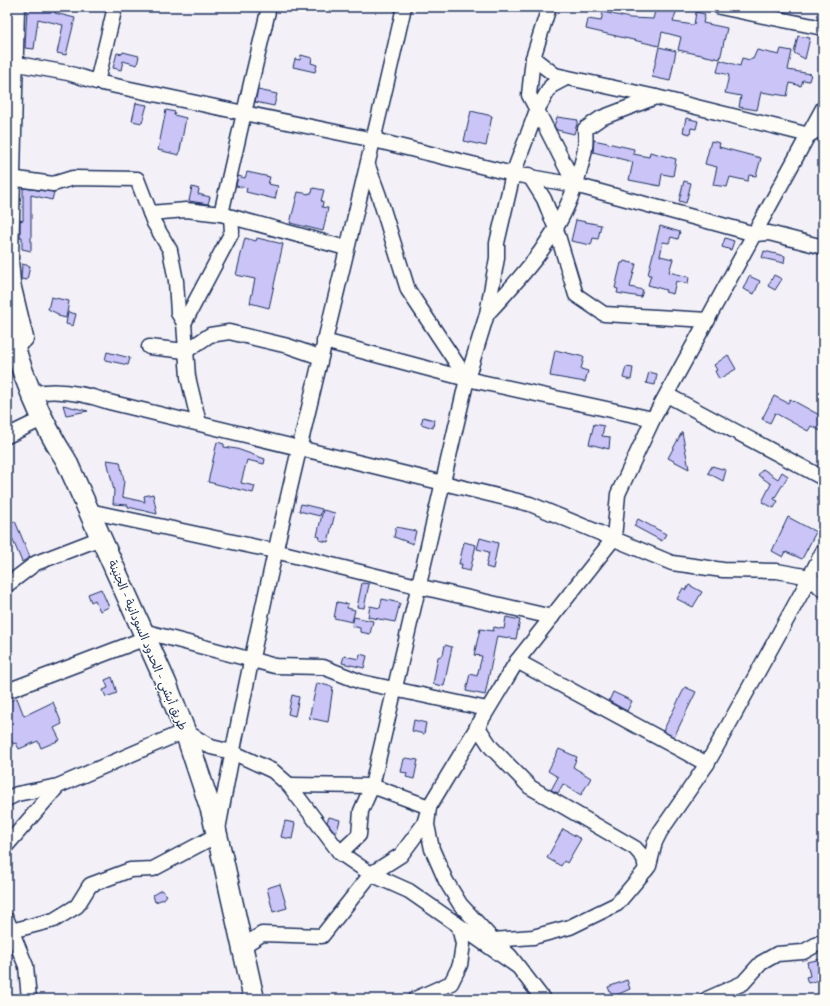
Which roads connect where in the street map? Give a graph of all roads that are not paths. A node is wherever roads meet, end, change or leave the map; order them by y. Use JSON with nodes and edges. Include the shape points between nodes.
{"nodes":[{"id":1,"x":14,"y":7,"type":"edge"},
{"id":2,"x":115,"y":7,"type":"edge"},
{"id":3,"x":269,"y":7,"type":"edge"},
{"id":4,"x":404,"y":7,"type":"edge"},
{"id":5,"x":549,"y":7,"type":"edge"},
{"id":6,"x":720,"y":7,"type":"edge"},
{"id":7,"x":823,"y":28,"type":"edge"},
{"id":8,"x":533,"y":58,"type":"junction"},
{"id":9,"x":12,"y":63,"type":"junction"},
{"id":10,"x":566,"y":78,"type":"junction"},
{"id":11,"x":97,"y":82,"type":"junction"},
{"id":12,"x":656,"y":97,"type":"junction"},
{"id":13,"x":823,"y":108,"type":"edge"},
{"id":14,"x":536,"y":110,"type":"junction"},
{"id":15,"x":9,"y":112,"type":"edge"},
{"id":16,"x":244,"y":112,"type":"junction"},
{"id":17,"x":823,"y":127,"type":"edge"},
{"id":18,"x":809,"y":135,"type":"junction"},
{"id":19,"x":374,"y":140,"type":"junction"},
{"id":20,"x":368,"y":166,"type":"junction"},
{"id":21,"x":513,"y":174,"type":"junction"},
{"id":22,"x":529,"y":175,"type":"junction"},
{"id":23,"x":10,"y":178,"type":"junction"},
{"id":24,"x":575,"y":185,"type":"junction"},
{"id":25,"x":150,"y":213,"type":"junction"},
{"id":26,"x":226,"y":216,"type":"junction"},
{"id":27,"x":556,"y":229,"type":"junction"},
{"id":28,"x":755,"y":234,"type":"junction"},
{"id":29,"x":823,"y":247,"type":"edge"},
{"id":30,"x":346,"y":248,"type":"junction"},
{"id":31,"x":487,"y":314,"type":"junction"},
{"id":32,"x":708,"y":320,"type":"junction"},
{"id":33,"x":184,"y":323,"type":"junction"},
{"id":34,"x":10,"y":327,"type":"edge"},
{"id":35,"x":324,"y":341,"type":"junction"},
{"id":36,"x":149,"y":348,"type":"dead end"},
{"id":37,"x":186,"y":351,"type":"junction"},
{"id":38,"x":320,"y":357,"type":"junction"},
{"id":39,"x":467,"y":379,"type":"junction"},
{"id":40,"x":36,"y":393,"type":"junction"},
{"id":41,"x":667,"y":395,"type":"junction"},
{"id":42,"x":42,"y":419,"type":"junction"},
{"id":43,"x":653,"y":419,"type":"junction"},
{"id":44,"x":199,"y":424,"type":"junction"},
{"id":45,"x":7,"y":436,"type":"edge"},
{"id":46,"x":298,"y":447,"type":"junction"},
{"id":47,"x":66,"y":460,"type":"junction"},
{"id":48,"x":823,"y":478,"type":"edge"},
{"id":49,"x":442,"y":483,"type":"junction"},
{"id":50,"x":89,"y":511,"type":"junction"},
{"id":51,"x":101,"y":538,"type":"junction"},
{"id":52,"x":614,"y":538,"type":"junction"},
{"id":53,"x":275,"y":551,"type":"junction"},
{"id":54,"x":823,"y":551,"type":"edge"},
{"id":55,"x":810,"y":577,"type":"junction"},
{"id":56,"x":7,"y":584,"type":"edge"},
{"id":57,"x":417,"y":586,"type":"junction"},
{"id":58,"x":823,"y":590,"type":"edge"},
{"id":59,"x":552,"y":617,"type":"junction"},
{"id":60,"x":145,"y":634,"type":"junction"},
{"id":61,"x":250,"y":660,"type":"junction"},
{"id":62,"x":517,"y":661,"type":"junction"},
{"id":63,"x":396,"y":688,"type":"junction"},
{"id":64,"x":7,"y":691,"type":"edge"},
{"id":65,"x":487,"y":709,"type":"junction"},
{"id":66,"x":477,"y":726,"type":"junction"},
{"id":67,"x":185,"y":731,"type":"junction"},
{"id":68,"x":232,"y":752,"type":"junction"},
{"id":69,"x":707,"y":764,"type":"junction"},
{"id":70,"x":289,"y":785,"type":"junction"},
{"id":71,"x":58,"y":786,"type":"junction"},
{"id":72,"x":372,"y":786,"type":"junction"},
{"id":73,"x":7,"y":798,"type":"edge"},
{"id":74,"x":429,"y":807,"type":"junction"},
{"id":75,"x":217,"y":835,"type":"junction"},
{"id":76,"x":7,"y":845,"type":"edge"},
{"id":77,"x":340,"y":853,"type":"junction"},
{"id":78,"x":646,"y":870,"type":"junction"},
{"id":79,"x":371,"y":874,"type":"junction"},
{"id":80,"x":459,"y":927,"type":"junction"},
{"id":81,"x":9,"y":928,"type":"edge"},
{"id":82,"x":493,"y":940,"type":"junction"},
{"id":83,"x":823,"y":941,"type":"edge"},
{"id":84,"x":242,"y":946,"type":"junction"},
{"id":85,"x":517,"y":966,"type":"junction"},
{"id":86,"x":29,"y":999,"type":"edge"},
{"id":87,"x":254,"y":999,"type":"edge"},
{"id":88,"x":415,"y":999,"type":"edge"},
{"id":89,"x":542,"y":999,"type":"edge"},
{"id":90,"x":707,"y":999,"type":"edge"}],
"edges":[{"from":1,"to":9,"type":"highway"},
{"from":2,"to":11,"type":"street"},
{"from":3,"to":16,"type":"street"},
{"from":4,"to":19,"type":"street"},
{"from":5,"to":8,"type":"street"},
{"from":6,"to":7,"type":"street"},
{"from":8,"to":10,"type":"street","via":[[555,75]]},
{"from":8,"to":14,"type":"street","via":[[529,95]]},
{"from":9,"to":11,"type":"street","via":[[68,73]]},
{"from":9,"to":15,"type":"highway"},
{"from":10,"to":12,"type":"street"},
{"from":10,"to":14,"type":"street","via":[[551,86]]},
{"from":11,"to":16,"type":"street"},
{"from":12,"to":18,"type":"street"},
{"from":12,"to":24,"type":"street","via":[[601,118],[585,129],[586,146]]},
{"from":13,"to":18,"type":"street"},
{"from":14,"to":21,"type":"street"},
{"from":14,"to":24,"type":"street"},
{"from":15,"to":23,"type":"highway"},
{"from":16,"to":19,"type":"street"},
{"from":16,"to":26,"type":"street"},
{"from":17,"to":18,"type":"street"},
{"from":18,"to":28,"type":"street"},
{"from":19,"to":20,"type":"street"},
{"from":19,"to":21,"type":"street"},
{"from":20,"to":30,"type":"street"},
{"from":20,"to":39,"type":"street","via":[[408,290]]},
{"from":21,"to":22,"type":"street"},
{"from":21,"to":31,"type":"street","via":[[497,243],[498,258]]},
{"from":22,"to":24,"type":"street"},
{"from":22,"to":27,"type":"street","via":[[544,200]]},
{"from":23,"to":25,"type":"street","via":[[53,184],[73,178],[137,179]]},
{"from":23,"to":34,"type":"highway"},
{"from":24,"to":27,"type":"street"},
{"from":24,"to":28,"type":"street"},
{"from":25,"to":26,"type":"street","via":[[186,210]]},
{"from":25,"to":33,"type":"street","via":[[170,250],[176,281],[178,313]]},
{"from":26,"to":30,"type":"street"},
{"from":26,"to":33,"type":"street","via":[[232,232]]},
{"from":27,"to":31,"type":"street","via":[[525,273]]},
{"from":27,"to":32,"type":"street","via":[[576,295],[604,314]]},
{"from":28,"to":29,"type":"street","via":[[769,233]]},
{"from":28,"to":32,"type":"street"},
{"from":30,"to":35,"type":"street"},
{"from":31,"to":39,"type":"street"},
{"from":32,"to":41,"type":"street"},
{"from":33,"to":37,"type":"street"},
{"from":34,"to":40,"type":"highway"},
{"from":35,"to":38,"type":"street"},
{"from":35,"to":39,"type":"street"},
{"from":36,"to":37,"type":"street"},
{"from":37,"to":38,"type":"street","via":[[210,335],[229,332],[288,346]]},
{"from":37,"to":44,"type":"street","via":[[188,378]]},
{"from":38,"to":46,"type":"street"},
{"from":39,"to":43,"type":"street"},
{"from":39,"to":49,"type":"street"},
{"from":40,"to":42,"type":"highway"},
{"from":40,"to":44,"type":"street","via":[[89,395]]},
{"from":40,"to":47,"type":"highway","via":[[59,424]]},
{"from":41,"to":43,"type":"street"},
{"from":41,"to":48,"type":"street"},
{"from":42,"to":45,"type":"street"},
{"from":42,"to":47,"type":"highway"},
{"from":43,"to":52,"type":"street","via":[[618,494]]},
{"from":44,"to":46,"type":"street"},
{"from":46,"to":49,"type":"street"},
{"from":46,"to":53,"type":"street"},
{"from":47,"to":50,"type":"highway","name":"طريق أبشي - الحدود السودانية - الجنينة"},
{"from":49,"to":52,"type":"street","via":[[530,504]]},
{"from":49,"to":57,"type":"street"},
{"from":50,"to":51,"type":"highway","name":"طريق أبشي - الحدود السودانية - الجنينة"},
{"from":50,"to":53,"type":"street"},
{"from":51,"to":56,"type":"street","via":[[36,563]]},
{"from":51,"to":60,"type":"highway","name":"طريق أبشي - الحدود السودانية - الجنينة"},
{"from":52,"to":55,"type":"street","via":[[672,564]]},
{"from":52,"to":59,"type":"street"},
{"from":53,"to":57,"type":"street"},
{"from":53,"to":61,"type":"street"},
{"from":54,"to":55,"type":"street"},
{"from":55,"to":58,"type":"street"},
{"from":55,"to":69,"type":"street"},
{"from":57,"to":59,"type":"street"},
{"from":57,"to":63,"type":"street"},
{"from":59,"to":62,"type":"street"},
{"from":60,"to":61,"type":"street"},
{"from":60,"to":64,"type":"street"},
{"from":60,"to":67,"type":"highway","name":"طريق أبشي - الحدود السودانية - الجنينة"},
{"from":61,"to":63,"type":"street","via":[[275,666],[324,667],[362,682]]},
{"from":61,"to":68,"type":"street"},
{"from":62,"to":65,"type":"street"},
{"from":62,"to":69,"type":"street"},
{"from":63,"to":65,"type":"street"},
{"from":63,"to":72,"type":"street"},
{"from":65,"to":66,"type":"street"},
{"from":66,"to":74,"type":"street"},
{"from":66,"to":78,"type":"street","via":[[491,747],[530,787],[635,848],[644,858]]},
{"from":67,"to":68,"type":"street","via":[[211,747]]},
{"from":67,"to":71,"type":"street"},
{"from":67,"to":75,"type":"highway","name":"طريق أبشي - الحدود السودانية - الجنينة"},
{"from":68,"to":70,"type":"street","via":[[273,771]]},
{"from":68,"to":75,"type":"street"},
{"from":69,"to":78,"type":"street","via":[[660,832]]},
{"from":70,"to":72,"type":"street"},
{"from":70,"to":77,"type":"street"},
{"from":71,"to":73,"type":"street"},
{"from":71,"to":76,"type":"street"},
{"from":72,"to":74,"type":"street"},
{"from":72,"to":77,"type":"street","via":[[361,810],[358,835]]},
{"from":74,"to":79,"type":"street","via":[[424,824],[401,854]]},
{"from":74,"to":82,"type":"street","via":[[427,825],[431,843],[446,881],[460,904]]},
{"from":75,"to":81,"type":"street","via":[[153,869],[130,870],[90,885],[77,906],[54,920]]},
{"from":75,"to":84,"type":"highway","name":"طريق أبشي - الحدود السودانية - الجنينة"},
{"from":77,"to":79,"type":"street"},
{"from":78,"to":82,"type":"street","via":[[617,904],[570,927],[533,937]]},
{"from":79,"to":80,"type":"street","via":[[409,891]]},
{"from":79,"to":84,"type":"street","via":[[322,936],[262,934]]},
{"from":80,"to":85,"type":"street"},
{"from":80,"to":88,"type":"street","via":[[463,944],[460,964],[451,983]]},
{"from":81,"to":86,"type":"street","via":[[26,966]]},
{"from":82,"to":85,"type":"street"},
{"from":83,"to":90,"type":"street","via":[[803,952],[777,954],[762,963],[743,983]]},
{"from":84,"to":87,"type":"highway","name":"طريق أبشي - الحدود السودانية - الجنينة"},
{"from":85,"to":89,"type":"street"}]}
